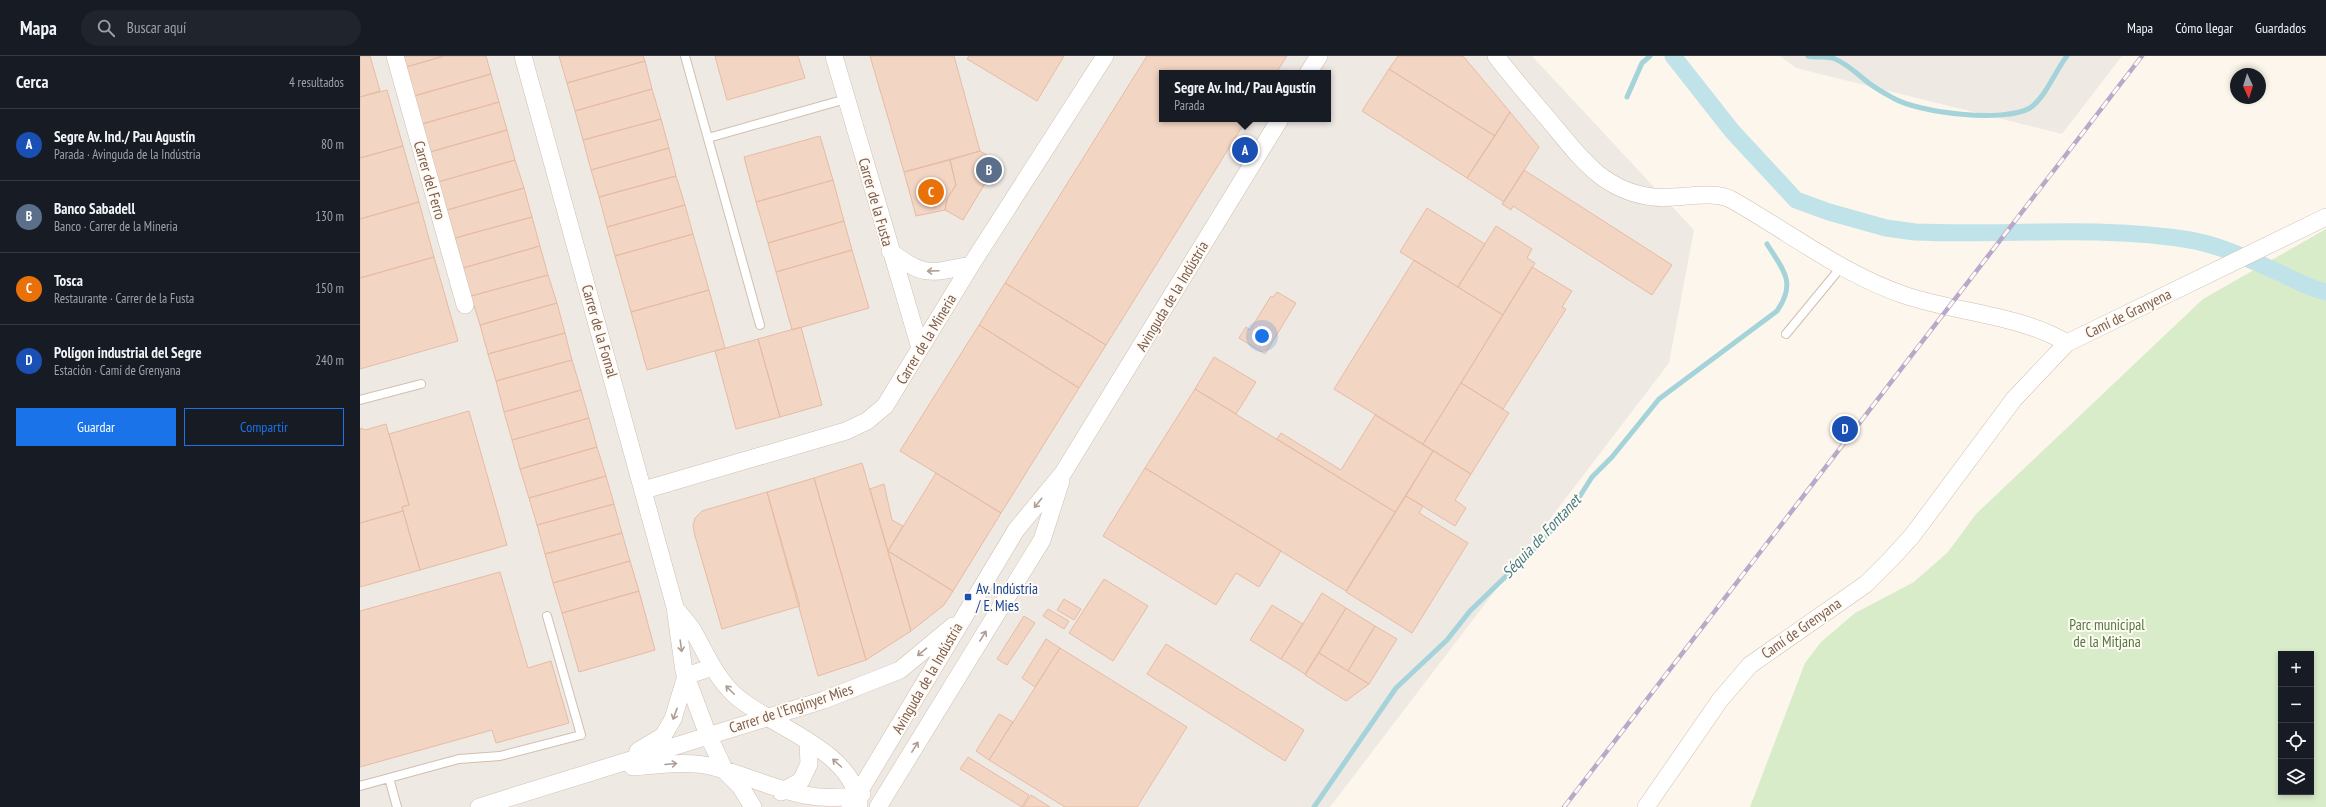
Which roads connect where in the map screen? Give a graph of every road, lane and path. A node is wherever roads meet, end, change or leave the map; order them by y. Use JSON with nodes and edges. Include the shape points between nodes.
{"nodes":[{"id":1,"x":395,"y":56,"type":"edge"},
{"id":2,"x":523,"y":56,"type":"edge"},
{"id":3,"x":685,"y":56,"type":"edge"},
{"id":4,"x":834,"y":56,"type":"edge"},
{"id":5,"x":1105,"y":56,"type":"edge"},
{"id":6,"x":1319,"y":56,"type":"edge"},
{"id":7,"x":1496,"y":56,"type":"edge"},
{"id":8,"x":1310,"y":70,"type":"edge"},
{"id":9,"x":846,"y":99,"type":"junction"},
{"id":10,"x":1278,"y":122,"type":"edge"},
{"id":11,"x":708,"y":138,"type":"junction"},
{"id":12,"x":2326,"y":217,"type":"edge"},
{"id":13,"x":890,"y":251,"type":"junction"},
{"id":14,"x":971,"y":265,"type":"junction"},
{"id":15,"x":1842,"y":266,"type":"junction"},
{"id":16,"x":465,"y":304,"type":"dead end"},
{"id":17,"x":760,"y":325,"type":"dead end"},
{"id":18,"x":1786,"y":334,"type":"dead end"},
{"id":19,"x":2066,"y":343,"type":"junction"},
{"id":20,"x":920,"y":348,"type":"junction"},
{"id":21,"x":421,"y":384,"type":"dead end"},
{"id":22,"x":360,"y":400,"type":"edge"},
{"id":23,"x":1969,"y":460,"type":"joint"},
{"id":24,"x":1063,"y":473,"type":"junction"},
{"id":25,"x":644,"y":490,"type":"junction"},
{"id":26,"x":675,"y":607,"type":"junction"},
{"id":27,"x":547,"y":616,"type":"dead end"},
{"id":28,"x":962,"y":618,"type":"junction"},
{"id":29,"x":713,"y":667,"type":"junction"},
{"id":30,"x":686,"y":676,"type":"junction"},
{"id":31,"x":768,"y":718,"type":"junction"},
{"id":32,"x":708,"y":735,"type":"junction"},
{"id":33,"x":808,"y":741,"type":"junction"},
{"id":34,"x":604,"y":769,"type":"junction"},
{"id":35,"x":725,"y":771,"type":"junction"},
{"id":36,"x":389,"y":778,"type":"junction"},
{"id":37,"x":894,"y":780,"type":"junction"},
{"id":38,"x":360,"y":786,"type":"edge"},
{"id":39,"x":781,"y":792,"type":"junction"},
{"id":40,"x":856,"y":803,"type":"edge"},
{"id":41,"x":498,"y":804,"type":"edge"},
{"id":42,"x":397,"y":807,"type":"edge"},
{"id":43,"x":479,"y":807,"type":"edge"},
{"id":44,"x":753,"y":807,"type":"edge"},
{"id":45,"x":878,"y":807,"type":"edge"},
{"id":46,"x":1646,"y":807,"type":"edge"}],
"edges":[{"from":1,"to":16,"type":"street","name":"Carrer del Ferro"},
{"from":2,"to":25,"type":"street","name":"Carrer de la Fornal"},
{"from":3,"to":11,"type":"lane"},
{"from":4,"to":9,"type":"street","name":"Carrer de la Fusta"},
{"from":5,"to":14,"type":"street","name":"Carrer de la Mineria"},
{"from":6,"to":8,"type":"street"},
{"from":7,"to":15,"type":"street","via":[[1580,159],[1607,180],[1638,194],[1654,197],[1711,196],[1731,199]]},
{"from":9,"to":11,"type":"lane"},
{"from":9,"to":13,"type":"street","name":"Carrer de la Fusta"},
{"from":10,"to":24,"type":"street","name":"Avinguda de la Indústria"},
{"from":11,"to":17,"type":"lane"},
{"from":12,"to":19,"type":"street","name":"Camí de Granyena"},
{"from":14,"to":13,"type":"street","one_way":true,"via":[[927,272],[909,266]]},
{"from":13,"to":20,"type":"street","name":"Carrer de la Fusta"},
{"from":14,"to":20,"type":"street","name":"Carrer de la Mineria"},
{"from":15,"to":18,"type":"lane"},
{"from":15,"to":19,"type":"street","via":[[1904,295],[1947,308],[2012,321]]},
{"from":19,"to":23,"type":"street","name":"Camí de Granyena","via":[[2014,399]]},
{"from":20,"to":25,"type":"street","name":"Carrer de la Mineria","via":[[885,406],[867,421],[846,431]]},
{"from":21,"to":22,"type":"lane"},
{"from":23,"to":46,"type":"street","name":"Camí de Grenyana","via":[[1912,536],[1866,584],[1750,664],[1720,700]]},
{"from":24,"to":28,"type":"street","name":"Avinguda de la Indústria","one_way":true,"via":[[1016,530]]},
{"from":37,"to":24,"type":"street","name":"Avinguda de la Indústria","one_way":true,"via":[[1042,540]]},
{"from":25,"to":26,"type":"street","name":"Carrer de la Fornal"},
{"from":26,"to":29,"type":"street","name":"Carrer de la Fornal","via":[[691,628]]},
{"from":26,"to":30,"type":"street","name":"Carrer de la Fornal","one_way":true},
{"from":27,"to":36,"type":"lane","via":[[581,735],[500,756],[459,759]]},
{"from":28,"to":31,"type":"street","name":"Carrer de l'Enginyer Mies","one_way":true,"via":[[900,670],[824,700]]},
{"from":28,"to":40,"type":"street","name":"Avinguda de la Indústria"},
{"from":29,"to":30,"type":"street"},
{"from":31,"to":29,"type":"street","name":"Carrer de la Fornal","one_way":true,"via":[[737,698],[721,682]]},
{"from":30,"to":32,"type":"street","name":"Carrer de la Fornal"},
{"from":30,"to":34,"type":"street","one_way":true,"via":[[674,719],[663,736]]},
{"from":31,"to":32,"type":"street","name":"Carrer de l'Enginyer Mies"},
{"from":31,"to":33,"type":"street","name":"Carrer de la Fornal"},
{"from":32,"to":34,"type":"street","name":"Carrer de l'Enginyer Mies"},
{"from":32,"to":35,"type":"street","name":"Carrer de la Fornal"},
{"from":33,"to":39,"type":"street","via":[[809,764],[801,781]]},
{"from":40,"to":33,"type":"street","name":"Carrer de la Fornal","one_way":true,"via":[[840,765]]},
{"from":34,"to":35,"type":"street","name":"Carrer de l'Enginyer Mies","one_way":true,"via":[[681,763]]},
{"from":34,"to":41,"type":"street","name":"Carrer de l'Enginyer Mies"},
{"from":35,"to":39,"type":"street","name":"Carrer de l'Enginyer Mies"},
{"from":35,"to":44,"type":"street","name":"Carrer de la Fornal","via":[[740,786]]},
{"from":36,"to":38,"type":"lane"},
{"from":36,"to":42,"type":"lane"},
{"from":37,"to":40,"type":"street","name":"Carrer de l'Enginyer Mies"},
{"from":37,"to":45,"type":"street","name":"Avinguda de la Indústria"},
{"from":39,"to":40,"type":"street","name":"Carrer de l'Enginyer Mies","via":[[800,800]]},
{"from":41,"to":43,"type":"street","name":"Carrer de l'Enginyer Mies"}]}
